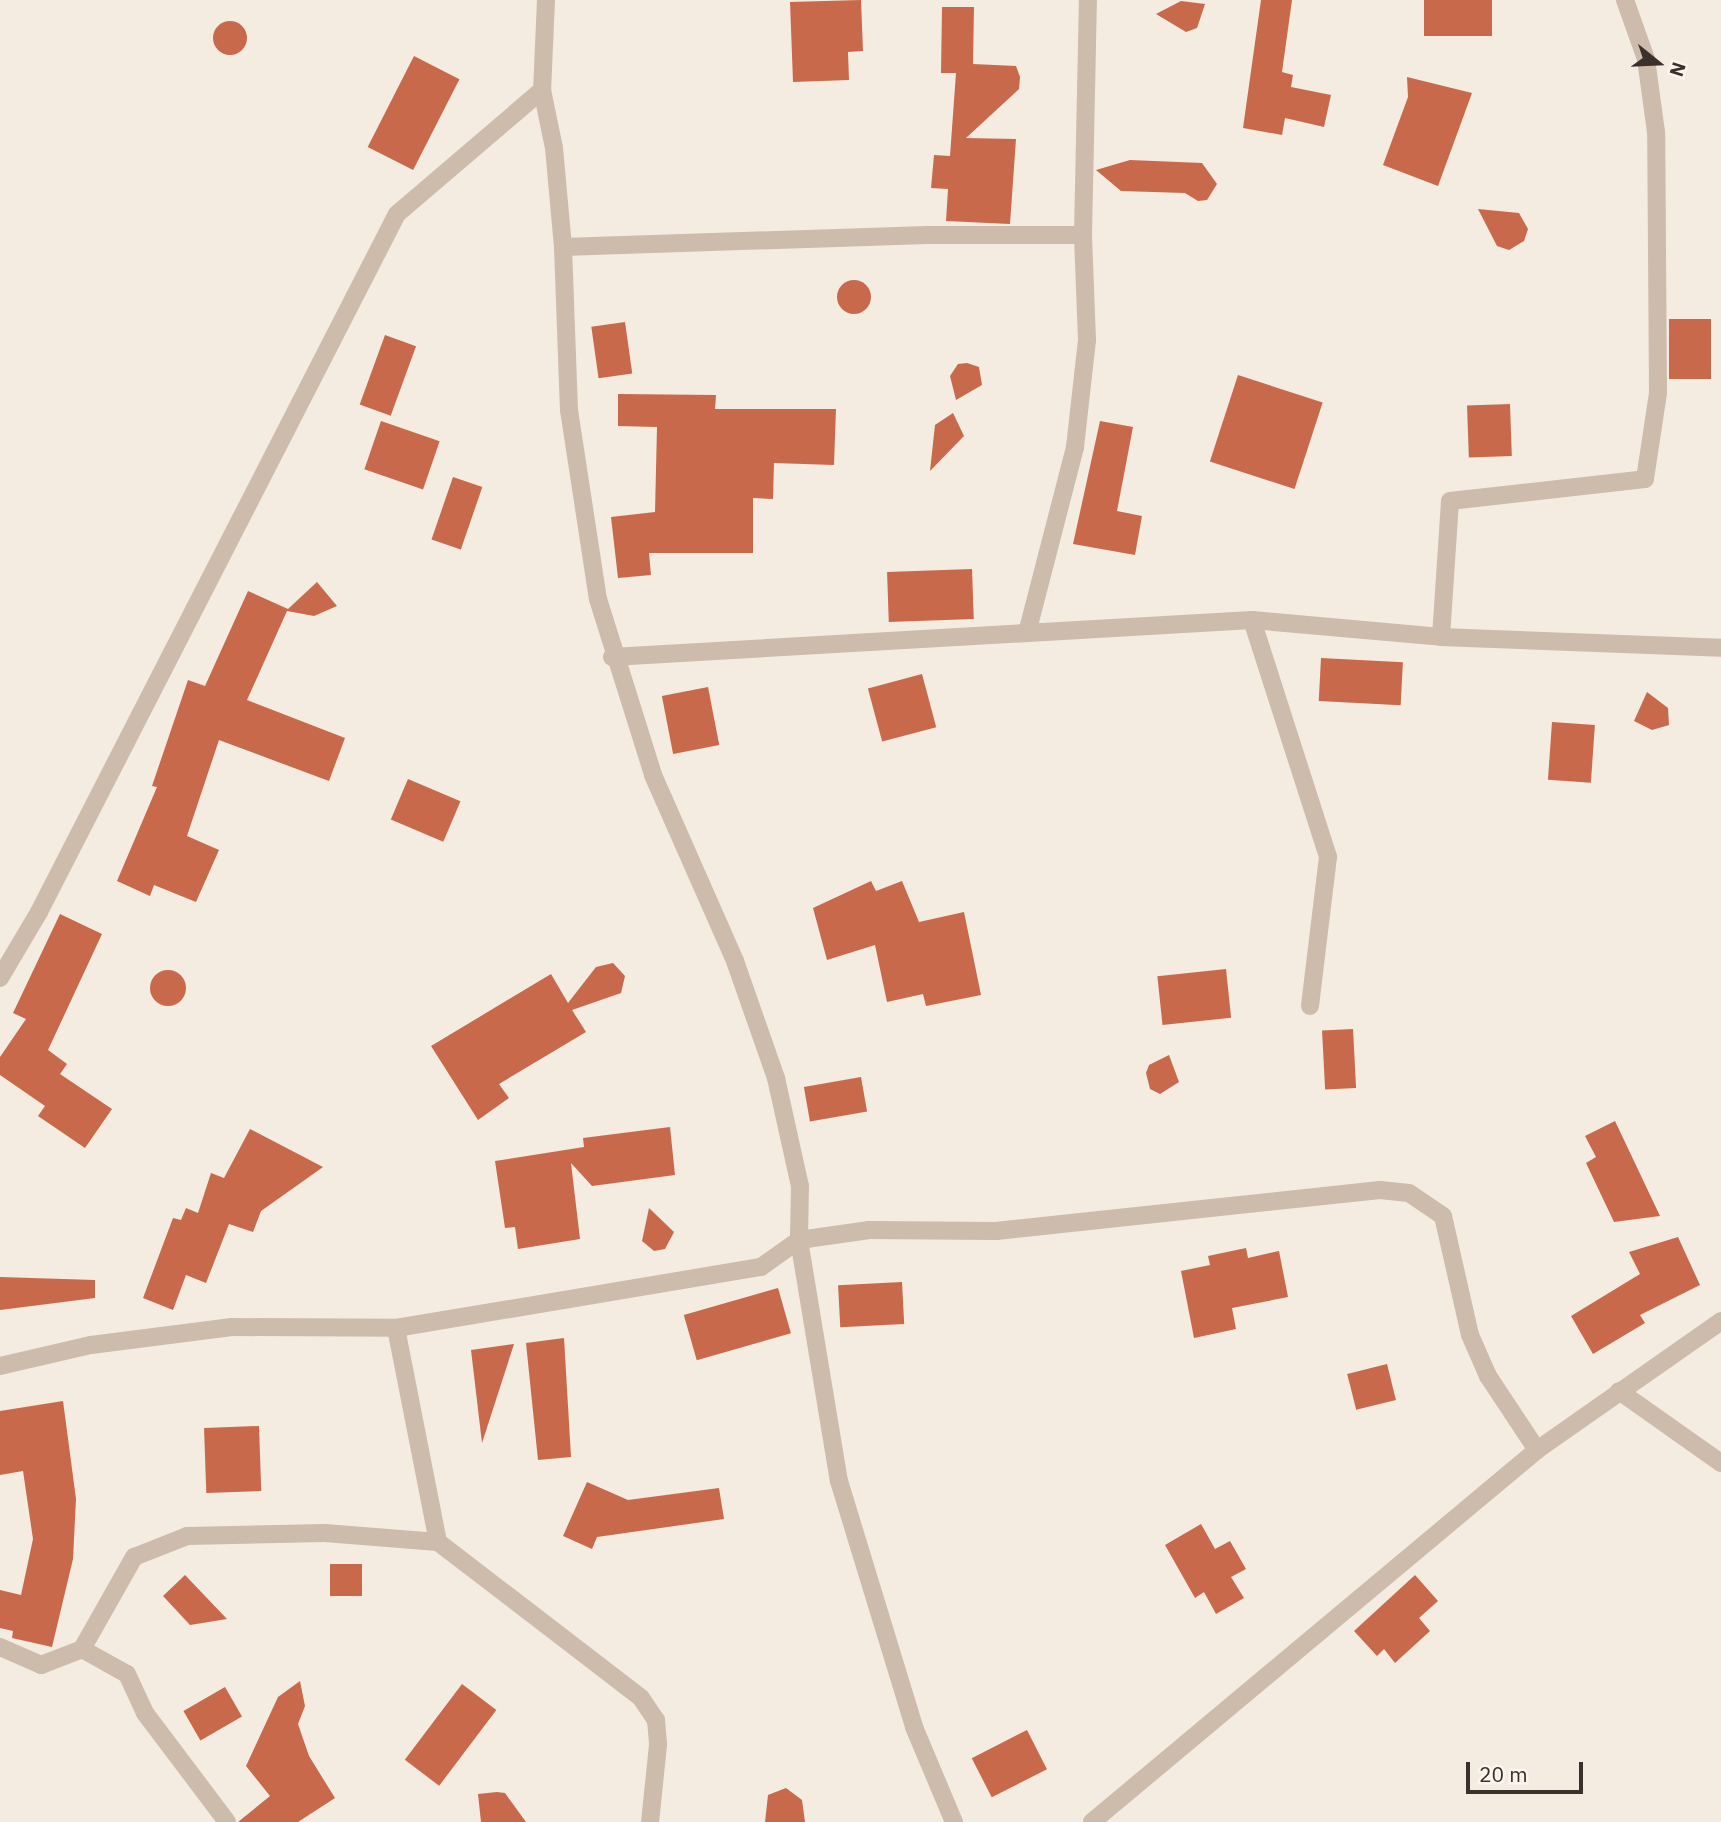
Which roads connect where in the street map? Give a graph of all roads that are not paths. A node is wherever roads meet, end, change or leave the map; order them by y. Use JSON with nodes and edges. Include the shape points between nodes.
{"nodes":[{"id":1,"x":545,"y":0,"type":"edge"},
{"id":2,"x":1088,"y":0,"type":"edge"},
{"id":3,"x":1625,"y":0,"type":"edge"},
{"id":4,"x":542,"y":90,"type":"junction"},
{"id":5,"x":1083,"y":235,"type":"junction"},
{"id":6,"x":563,"y":247,"type":"junction"},
{"id":7,"x":1252,"y":620,"type":"junction"},
{"id":8,"x":1027,"y":633,"type":"junction"},
{"id":9,"x":1441,"y":638,"type":"junction"},
{"id":10,"x":1721,"y":648,"type":"edge"},
{"id":11,"x":612,"y":657,"type":"junction"},
{"id":12,"x":0,"y":978,"type":"edge"},
{"id":13,"x":1310,"y":1006,"type":"dead end"},
{"id":14,"x":799,"y":1240,"type":"junction"},
{"id":15,"x":1721,"y":1321,"type":"edge"},
{"id":16,"x":396,"y":1328,"type":"junction"},
{"id":17,"x":0,"y":1366,"type":"edge"},
{"id":18,"x":1619,"y":1391,"type":"junction"},
{"id":19,"x":1536,"y":1450,"type":"junction"},
{"id":20,"x":1721,"y":1462,"type":"edge"},
{"id":21,"x":438,"y":1542,"type":"junction"},
{"id":22,"x":0,"y":1647,"type":"edge"},
{"id":23,"x":82,"y":1649,"type":"junction"},
{"id":24,"x":227,"y":1822,"type":"edge"},
{"id":25,"x":650,"y":1822,"type":"edge"},
{"id":26,"x":954,"y":1822,"type":"edge"},
{"id":27,"x":1092,"y":1822,"type":"edge"}],
"edges":[{"from":1,"to":4,"type":"street"},
{"from":2,"to":5,"type":"street"},
{"from":3,"to":9,"type":"street","via":[[1646,59],[1656,132],[1658,393],[1645,479],[1450,500]]},
{"from":4,"to":6,"type":"street","via":[[554,148]]},
{"from":4,"to":12,"type":"street","via":[[397,214],[39,912]]},
{"from":5,"to":6,"type":"street","via":[[927,235]]},
{"from":5,"to":8,"type":"street","via":[[1087,340],[1075,447]]},
{"from":6,"to":11,"type":"street","via":[[569,410]]},
{"from":7,"to":8,"type":"street"},
{"from":7,"to":9,"type":"street"},
{"from":7,"to":13,"type":"street","via":[[1328,857]]},
{"from":8,"to":11,"type":"street"},
{"from":9,"to":10,"type":"street"},
{"from":11,"to":14,"type":"street","via":[[776,1078],[800,1186]]},
{"from":14,"to":16,"type":"street","via":[[761,1267]]},
{"from":14,"to":19,"type":"street","via":[[869,1230],[996,1231],[1380,1190],[1409,1193],[1443,1216],[1470,1335],[1488,1376]]},
{"from":14,"to":26,"type":"street","via":[[839,1481],[914,1727]]},
{"from":15,"to":18,"type":"street"},
{"from":16,"to":17,"type":"street","via":[[232,1327],[91,1345]]},
{"from":16,"to":21,"type":"street"},
{"from":18,"to":19,"type":"street"},
{"from":18,"to":20,"type":"street"},
{"from":19,"to":27,"type":"street"},
{"from":21,"to":23,"type":"street","via":[[325,1532],[187,1536],[134,1558]]},
{"from":21,"to":25,"type":"street","via":[[641,1698],[656,1720],[658,1745]]},
{"from":22,"to":23,"type":"street","via":[[41,1665]]},
{"from":23,"to":24,"type":"street","via":[[127,1674],[145,1713]]}]}
